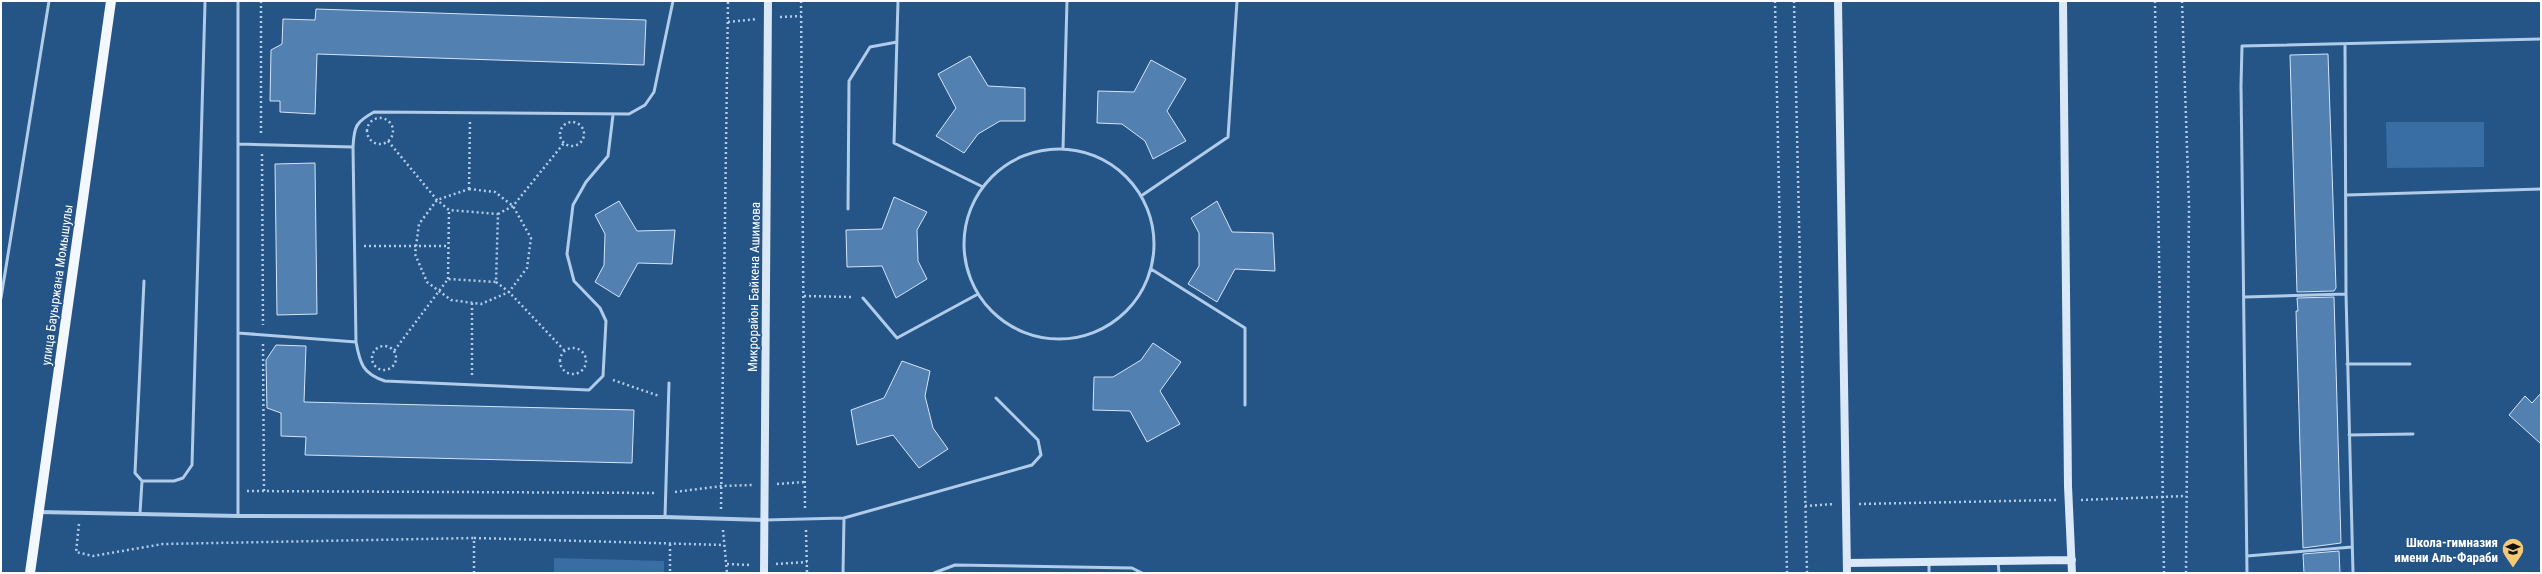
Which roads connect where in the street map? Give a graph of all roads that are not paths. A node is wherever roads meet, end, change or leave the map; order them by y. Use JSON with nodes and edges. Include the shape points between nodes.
{"nodes":[{"id":1,"x":48,"y":1,"type":"edge"},
{"id":2,"x":111,"y":1,"type":"edge"},
{"id":3,"x":238,"y":1,"type":"edge"},
{"id":4,"x":673,"y":1,"type":"edge"},
{"id":5,"x":768,"y":1,"type":"edge"},
{"id":6,"x":898,"y":1,"type":"edge"},
{"id":7,"x":1067,"y":1,"type":"edge"},
{"id":8,"x":1237,"y":1,"type":"edge"},
{"id":9,"x":1838,"y":1,"type":"edge"},
{"id":10,"x":2063,"y":1,"type":"edge"},
{"id":11,"x":205,"y":3,"type":"dead end"},
{"id":12,"x":2541,"y":39,"type":"edge"},
{"id":13,"x":897,"y":42,"type":"junction"},
{"id":14,"x":2345,"y":44,"type":"junction"},
{"id":15,"x":613,"y":115,"type":"junction"},
{"id":16,"x":239,"y":144,"type":"junction"},
{"id":17,"x":353,"y":147,"type":"junction"},
{"id":18,"x":1063,"y":149,"type":"junction"},
{"id":19,"x":984,"y":187,"type":"junction"},
{"id":20,"x":2541,"y":189,"type":"edge"},
{"id":21,"x":2347,"y":195,"type":"junction"},
{"id":22,"x":1141,"y":196,"type":"junction"},
{"id":23,"x":848,"y":209,"type":"dead end"},
{"id":24,"x":1152,"y":269,"type":"junction"},
{"id":25,"x":144,"y":281,"type":"dead end"},
{"id":26,"x":978,"y":294,"type":"junction"},
{"id":27,"x":2346,"y":294,"type":"junction"},
{"id":28,"x":1,"y":298,"type":"edge"},
{"id":29,"x":863,"y":298,"type":"road end"},
{"id":30,"x":2245,"y":298,"type":"junction"},
{"id":31,"x":238,"y":333,"type":"junction"},
{"id":32,"x":356,"y":342,"type":"junction"},
{"id":33,"x":2347,"y":364,"type":"junction"},
{"id":34,"x":2410,"y":364,"type":"dead end"},
{"id":35,"x":669,"y":383,"type":"dead end"},
{"id":36,"x":996,"y":398,"type":"dead end"},
{"id":37,"x":1245,"y":405,"type":"dead end"},
{"id":38,"x":2349,"y":434,"type":"junction"},
{"id":39,"x":2413,"y":434,"type":"dead end"},
{"id":40,"x":142,"y":481,"type":"junction"},
{"id":41,"x":38,"y":512,"type":"junction"},
{"id":42,"x":140,"y":513,"type":"junction"},
{"id":43,"x":238,"y":516,"type":"junction"},
{"id":44,"x":665,"y":517,"type":"junction"},
{"id":45,"x":844,"y":518,"type":"junction"},
{"id":46,"x":764,"y":520,"type":"junction"},
{"id":47,"x":2352,"y":547,"type":"junction"},
{"id":48,"x":2247,"y":556,"type":"junction"},
{"id":49,"x":2072,"y":560,"type":"junction"},
{"id":50,"x":1998,"y":561,"type":"junction"},
{"id":51,"x":1929,"y":562,"type":"junction"},
{"id":52,"x":1847,"y":563,"type":"junction"},
{"id":53,"x":30,"y":573,"type":"edge"},
{"id":54,"x":764,"y":573,"type":"edge"},
{"id":55,"x":843,"y":573,"type":"edge"},
{"id":56,"x":934,"y":573,"type":"edge"},
{"id":57,"x":1142,"y":573,"type":"edge"},
{"id":58,"x":1848,"y":573,"type":"edge"},
{"id":59,"x":1929,"y":573,"type":"edge"},
{"id":60,"x":1999,"y":573,"type":"edge"},
{"id":61,"x":2072,"y":573,"type":"edge"},
{"id":62,"x":2248,"y":573,"type":"edge"},
{"id":63,"x":2353,"y":573,"type":"edge"}],
"edges":[{"from":1,"to":28,"type":"lane"},
{"from":2,"to":41,"type":"main road","name":"улица Бауыржана Момышулы"},
{"from":3,"to":16,"type":"lane"},
{"from":4,"to":15,"type":"lane","via":[[654,92],[646,105],[629,114]]},
{"from":5,"to":46,"type":"main road","name":"Микрорайон Байкена Ашимова"},
{"from":6,"to":13,"type":"lane"},
{"from":7,"to":18,"type":"lane"},
{"from":8,"to":22,"type":"lane","via":[[1228,137]]},
{"from":9,"to":52,"type":"main road"},
{"from":10,"to":49,"type":"main road","via":[[2068,500]]},
{"from":11,"to":40,"type":"lane","via":[[192,465],[184,478],[174,482]]},
{"from":12,"to":14,"type":"lane"},
{"from":13,"to":19,"type":"lane","via":[[894,142]]},
{"from":13,"to":23,"type":"lane","via":[[870,47],[849,81]]},
{"from":14,"to":21,"type":"lane"},
{"from":14,"to":30,"type":"lane","via":[[2242,46]]},
{"from":15,"to":17,"type":"lane","via":[[374,112],[360,119],[354,132]]},
{"from":15,"to":32,"type":"lane","via":[[608,156],[586,182],[572,205],[567,254],[574,281],[600,308],[606,321],[603,376],[589,390],[385,381],[371,377],[359,358]]},
{"from":16,"to":17,"type":"lane"},
{"from":16,"to":31,"type":"lane"},
{"from":17,"to":32,"type":"lane"},
{"from":18,"to":19,"type":"lane","via":[[1046,149],[1016,158],[990,177]]},
{"from":18,"to":22,"type":"lane","via":[[1077,149],[1107,160],[1131,180]]},
{"from":19,"to":26,"type":"lane","via":[[972,203],[964,234],[966,265]]},
{"from":20,"to":21,"type":"lane"},
{"from":21,"to":27,"type":"lane"},
{"from":22,"to":24,"type":"lane","via":[[1148,207],[1155,238]]},
{"from":24,"to":26,"type":"lane","via":[[1138,298],[1116,321],[1088,335],[1057,339],[1026,334],[998,318]]},
{"from":24,"to":37,"type":"lane","via":[[1245,328]]},
{"from":25,"to":40,"type":"lane","via":[[135,473]]},
{"from":26,"to":29,"type":"lane","via":[[897,338]]},
{"from":27,"to":30,"type":"lane"},
{"from":27,"to":33,"type":"lane"},
{"from":30,"to":48,"type":"lane"},
{"from":31,"to":32,"type":"lane"},
{"from":31,"to":43,"type":"lane"},
{"from":33,"to":34,"type":"lane"},
{"from":33,"to":38,"type":"lane"},
{"from":35,"to":44,"type":"lane"},
{"from":36,"to":45,"type":"lane","via":[[1038,440],[1041,455],[1032,465]]},
{"from":38,"to":39,"type":"lane"},
{"from":38,"to":47,"type":"lane"},
{"from":40,"to":42,"type":"lane"},
{"from":41,"to":42,"type":"street"},
{"from":41,"to":53,"type":"main road","name":"улица Бауыржана Момышулы"},
{"from":42,"to":43,"type":"street"},
{"from":43,"to":44,"type":"street"},
{"from":44,"to":46,"type":"street"},
{"from":45,"to":46,"type":"lane"},
{"from":45,"to":55,"type":"lane"},
{"from":46,"to":54,"type":"main road","name":"Микрорайон Байкена Ашимова"},
{"from":47,"to":48,"type":"lane"},
{"from":47,"to":63,"type":"lane"},
{"from":48,"to":62,"type":"lane"},
{"from":49,"to":50,"type":"main road"},
{"from":49,"to":61,"type":"main road"},
{"from":50,"to":51,"type":"main road"},
{"from":50,"to":60,"type":"lane"},
{"from":51,"to":52,"type":"main road"},
{"from":51,"to":59,"type":"lane"},
{"from":52,"to":58,"type":"main road"},
{"from":56,"to":57,"type":"lane","via":[[955,565],[1132,568]]}]}
